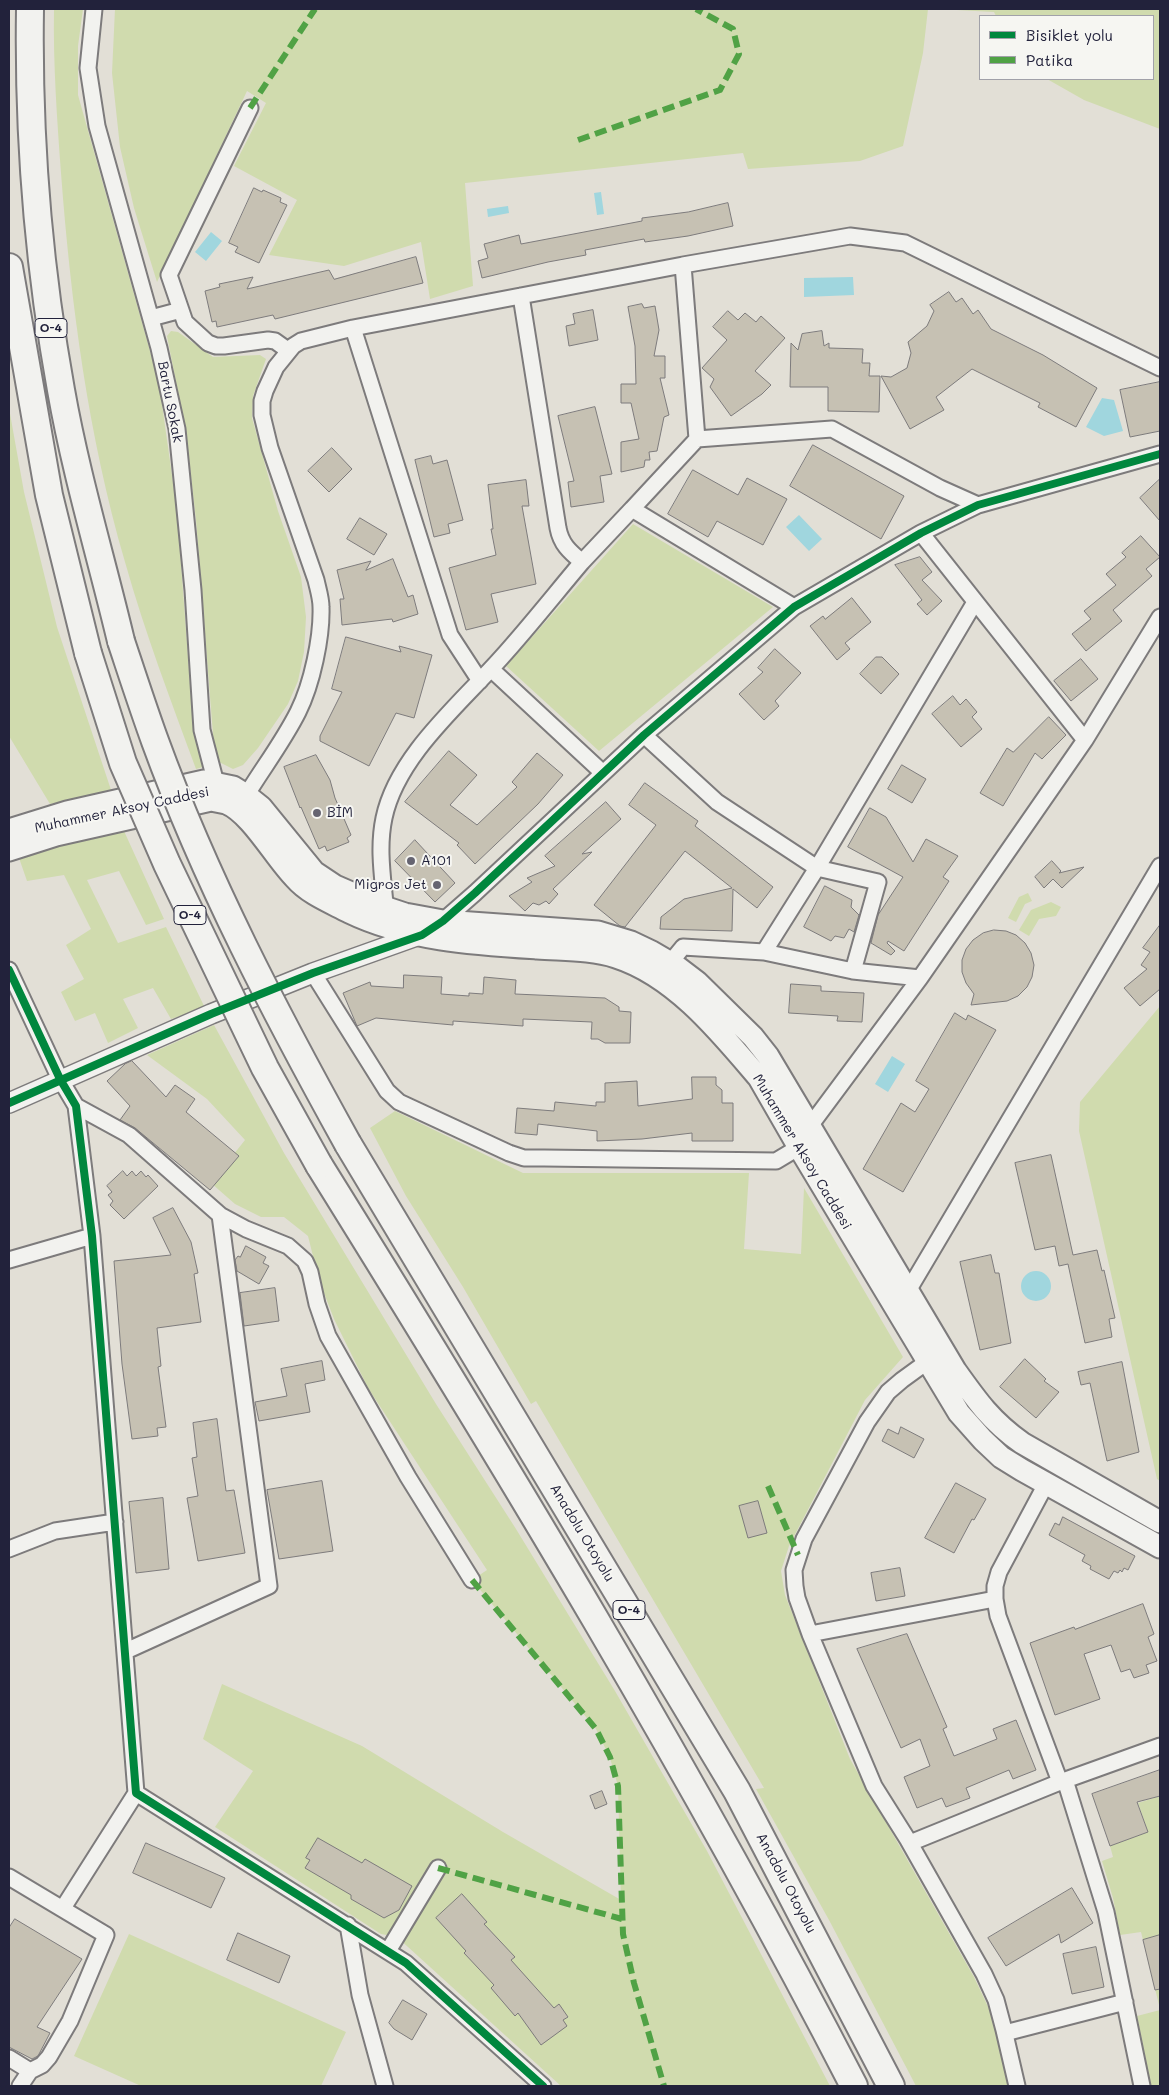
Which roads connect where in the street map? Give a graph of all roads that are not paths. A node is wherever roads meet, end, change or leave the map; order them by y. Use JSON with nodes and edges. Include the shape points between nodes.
{"nodes":[{"id":1,"x":30,"y":9,"type":"edge"},
{"id":2,"x":94,"y":9,"type":"edge"},
{"id":3,"x":250,"y":108,"type":"dead end"},
{"id":4,"x":682,"y":265,"type":"junction"},
{"id":5,"x":9,"y":267,"type":"edge"},
{"id":6,"x":521,"y":296,"type":"junction"},
{"id":7,"x":181,"y":310,"type":"junction"},
{"id":8,"x":151,"y":318,"type":"junction"},
{"id":9,"x":353,"y":328,"type":"junction"},
{"id":10,"x":289,"y":350,"type":"junction"},
{"id":11,"x":1160,"y":368,"type":"edge"},
{"id":12,"x":697,"y":438,"type":"junction"},
{"id":13,"x":1160,"y":454,"type":"edge"},
{"id":14,"x":978,"y":505,"type":"junction"},
{"id":15,"x":632,"y":509,"type":"junction"},
{"id":16,"x":921,"y":533,"type":"junction"},
{"id":17,"x":582,"y":562,"type":"junction"},
{"id":18,"x":975,"y":602,"type":"junction"},
{"id":19,"x":794,"y":607,"type":"junction"},
{"id":20,"x":1160,"y":617,"type":"edge"},
{"id":21,"x":1156,"y":635,"type":"edge"},
{"id":22,"x":491,"y":669,"type":"junction"},
{"id":23,"x":480,"y":681,"type":"junction"},
{"id":24,"x":644,"y":735,"type":"junction"},
{"id":25,"x":1085,"y":740,"type":"junction"},
{"id":26,"x":603,"y":773,"type":"junction"},
{"id":27,"x":230,"y":797,"type":"junction"},
{"id":28,"x":9,"y":830,"type":"edge"},
{"id":29,"x":9,"y":850,"type":"edge"},
{"id":30,"x":1160,"y":866,"type":"edge"},
{"id":31,"x":817,"y":868,"type":"junction"},
{"id":32,"x":386,"y":917,"type":"junction"},
{"id":33,"x":443,"y":921,"type":"junction"},
{"id":34,"x":422,"y":935,"type":"junction"},
{"id":35,"x":386,"y":948,"type":"junction"},
{"id":36,"x":764,"y":952,"type":"junction"},
{"id":37,"x":9,"y":970,"type":"edge"},
{"id":38,"x":664,"y":970,"type":"junction"},
{"id":39,"x":852,"y":970,"type":"junction"},
{"id":40,"x":313,"y":974,"type":"junction"},
{"id":41,"x":920,"y":978,"type":"junction"},
{"id":42,"x":60,"y":1079,"type":"junction"},
{"id":43,"x":9,"y":1103,"type":"edge"},
{"id":44,"x":76,"y":1106,"type":"junction"},
{"id":45,"x":810,"y":1126,"type":"junction"},
{"id":46,"x":797,"y":1144,"type":"junction"},
{"id":47,"x":220,"y":1215,"type":"junction"},
{"id":48,"x":92,"y":1236,"type":"junction"},
{"id":49,"x":9,"y":1260,"type":"edge"},
{"id":50,"x":908,"y":1291,"type":"junction"},
{"id":51,"x":935,"y":1356,"type":"junction"},
{"id":52,"x":1046,"y":1484,"type":"junction"},
{"id":53,"x":115,"y":1522,"type":"junction"},
{"id":54,"x":1160,"y":1522,"type":"edge"},
{"id":55,"x":1160,"y":1547,"type":"edge"},
{"id":56,"x":9,"y":1549,"type":"edge"},
{"id":57,"x":472,"y":1580,"type":"dead end"},
{"id":58,"x":995,"y":1599,"type":"junction"},
{"id":59,"x":810,"y":1634,"type":"junction"},
{"id":60,"x":126,"y":1651,"type":"junction"},
{"id":61,"x":1160,"y":1746,"type":"edge"},
{"id":62,"x":1063,"y":1781,"type":"junction"},
{"id":63,"x":136,"y":1793,"type":"junction"},
{"id":64,"x":910,"y":1843,"type":"junction"},
{"id":65,"x":438,"y":1868,"type":"dead end"},
{"id":66,"x":9,"y":1877,"type":"edge"},
{"id":67,"x":63,"y":1908,"type":"junction"},
{"id":68,"x":348,"y":1925,"type":"junction"},
{"id":69,"x":388,"y":1951,"type":"junction"},
{"id":70,"x":1125,"y":2002,"type":"junction"},
{"id":71,"x":1005,"y":2033,"type":"junction"},
{"id":72,"x":9,"y":2060,"type":"edge"},
{"id":73,"x":30,"y":2071,"type":"junction"},
{"id":74,"x":9,"y":2078,"type":"edge"},
{"id":75,"x":21,"y":2086,"type":"edge"},
{"id":76,"x":385,"y":2086,"type":"edge"},
{"id":77,"x":543,"y":2086,"type":"edge"},
{"id":78,"x":854,"y":2086,"type":"edge"},
{"id":79,"x":891,"y":2086,"type":"edge"},
{"id":80,"x":1017,"y":2086,"type":"edge"},
{"id":81,"x":1142,"y":2086,"type":"edge"}],
"edges":[{"from":1,"to":79,"type":"highway","name":"Anadolu Otoyolu","number":"O-4","bridge":true,"via":[[29,84],[43,278],[61,391],[82,490],[121,641],[155,742],[248,956],[296,1051],[348,1144],[738,1791]]},
{"from":2,"to":8,"type":"street","name":"Bartu Sokak","via":[[88,68],[93,107]]},
{"from":3,"to":7,"type":"street","via":[[169,275]]},
{"from":4,"to":6,"type":"street"},
{"from":4,"to":11,"type":"street","via":[[850,236],[905,243]]},
{"from":4,"to":12,"type":"street"},
{"from":5,"to":78,"type":"highway","number":"O-4","bridge":true,"via":[[49,494],[88,653],[123,762],[167,864],[265,1068],[320,1165],[580,1590],[742,1873]]},
{"from":6,"to":9,"type":"street"},
{"from":6,"to":17,"type":"street","via":[[560,539],[565,548]]},
{"from":7,"to":8,"type":"street"},
{"from":7,"to":10,"type":"street","via":[[190,328],[216,346],[268,340]]},
{"from":8,"to":27,"type":"street","name":"Bartu Sokak","via":[[177,429],[193,590],[202,730]]},
{"from":9,"to":10,"type":"street","via":[[300,341]]},
{"from":9,"to":23,"type":"street","via":[[450,635]]},
{"from":10,"to":27,"type":"street","via":[[264,391],[262,415],[270,448],[316,580],[320,620],[303,702],[290,726]]},
{"from":12,"to":14,"type":"street","via":[[832,429]]},
{"from":12,"to":15,"type":"street"},
{"from":13,"to":14,"type":"street"},
{"from":14,"to":16,"type":"street"},
{"from":15,"to":17,"type":"street"},
{"from":15,"to":19,"type":"street"},
{"from":16,"to":18,"type":"street"},
{"from":16,"to":19,"type":"street"},
{"from":17,"to":22,"type":"street"},
{"from":18,"to":25,"type":"street"},
{"from":18,"to":31,"type":"street"},
{"from":19,"to":24,"type":"street"},
{"from":20,"to":21,"type":"street"},
{"from":21,"to":25,"type":"street"},
{"from":22,"to":23,"type":"street"},
{"from":22,"to":26,"type":"street"},
{"from":23,"to":32,"type":"street","via":[[408,761],[390,797],[381,841]]},
{"from":24,"to":26,"type":"street"},
{"from":24,"to":31,"type":"street","via":[[717,802]]},
{"from":25,"to":41,"type":"street"},
{"from":26,"to":33,"type":"street"},
{"from":27,"to":28,"type":"main road","name":"Muhammer Aksoy Caddesi","via":[[204,781],[67,812]]},
{"from":27,"to":29,"type":"main road","name":"Muhammer Aksoy Caddesi","via":[[56,835]]},
{"from":27,"to":32,"type":"main road","name":"Muhammer Aksoy Caddesi","via":[[261,807],[314,872]]},
{"from":30,"to":50,"type":"street"},
{"from":31,"to":36,"type":"street"},
{"from":31,"to":39,"type":"street","via":[[878,882]]},
{"from":32,"to":33,"type":"main road","name":"Muhammer Aksoy Caddesi","via":[[405,914]]},
{"from":32,"to":34,"type":"main road","name":"Muhammer Aksoy Caddesi"},
{"from":32,"to":35,"type":"street"},
{"from":33,"to":34,"type":"street"},
{"from":33,"to":38,"type":"main road","name":"Muhammer Aksoy Caddesi","via":[[598,932],[631,942]]},
{"from":34,"to":35,"type":"street"},
{"from":34,"to":38,"type":"main road","name":"Muhammer Aksoy Caddesi","via":[[484,944],[592,951],[639,966]]},
{"from":35,"to":40,"type":"street"},
{"from":36,"to":38,"type":"street","via":[[683,948]]},
{"from":36,"to":39,"type":"street"},
{"from":37,"to":42,"type":"street"},
{"from":38,"to":45,"type":"main road","name":"Muhammer Aksoy Caddesi","via":[[697,982],[753,1037],[773,1063]]},
{"from":38,"to":46,"type":"main road","name":"Muhammer Aksoy Caddesi","via":[[759,1078]]},
{"from":39,"to":41,"type":"street"},
{"from":40,"to":42,"type":"street"},
{"from":40,"to":46,"type":"street","via":[[387,1091],[399,1102],[509,1153],[524,1158],[776,1161]]},
{"from":41,"to":45,"type":"street"},
{"from":42,"to":43,"type":"street"},
{"from":42,"to":44,"type":"street"},
{"from":44,"to":47,"type":"street","via":[[142,1145]]},
{"from":44,"to":48,"type":"street"},
{"from":45,"to":46,"type":"main road"},
{"from":45,"to":50,"type":"main road","name":"Muhammer Aksoy Caddesi"},
{"from":46,"to":51,"type":"main road","name":"Muhammer Aksoy Caddesi"},
{"from":47,"to":57,"type":"street","via":[[288,1246],[305,1260],[328,1336],[408,1478]]},
{"from":47,"to":60,"type":"street","via":[[268,1586]]},
{"from":48,"to":49,"type":"street"},
{"from":48,"to":53,"type":"street"},
{"from":50,"to":51,"type":"main road","name":"Muhammer Aksoy Caddesi"},
{"from":51,"to":52,"type":"main road","name":"Muhammer Aksoy Caddesi","via":[[959,1413],[982,1440]]},
{"from":51,"to":54,"type":"main road","name":"Muhammer Aksoy Caddesi","via":[[1002,1430]]},
{"from":51,"to":59,"type":"street","via":[[888,1392],[877,1406],[804,1539],[794,1570],[795,1586]]},
{"from":52,"to":55,"type":"main road","name":"Muhammer Aksoy Caddesi"},
{"from":52,"to":58,"type":"street","via":[[999,1572]]},
{"from":53,"to":56,"type":"street","via":[[55,1531]]},
{"from":53,"to":60,"type":"street"},
{"from":58,"to":59,"type":"street"},
{"from":58,"to":62,"type":"street","via":[[1005,1638]]},
{"from":59,"to":64,"type":"street","via":[[874,1786]]},
{"from":60,"to":63,"type":"street"},
{"from":61,"to":62,"type":"street"},
{"from":62,"to":64,"type":"street"},
{"from":62,"to":70,"type":"street","via":[[1104,1904]]},
{"from":63,"to":67,"type":"street"},
{"from":63,"to":68,"type":"street"},
{"from":64,"to":71,"type":"street","via":[[984,1974],[996,2000]]},
{"from":65,"to":69,"type":"street"},
{"from":66,"to":67,"type":"street"},
{"from":67,"to":73,"type":"street","via":[[106,1935],[66,2028],[49,2058]]},
{"from":68,"to":69,"type":"street"},
{"from":68,"to":76,"type":"street","via":[[360,1995]]},
{"from":69,"to":77,"type":"street","via":[[429,1981]]},
{"from":70,"to":71,"type":"street"},
{"from":70,"to":81,"type":"street"},
{"from":71,"to":80,"type":"street"},
{"from":72,"to":73,"type":"street"},
{"from":73,"to":75,"type":"street"},
{"from":74,"to":75,"type":"street"}]}
